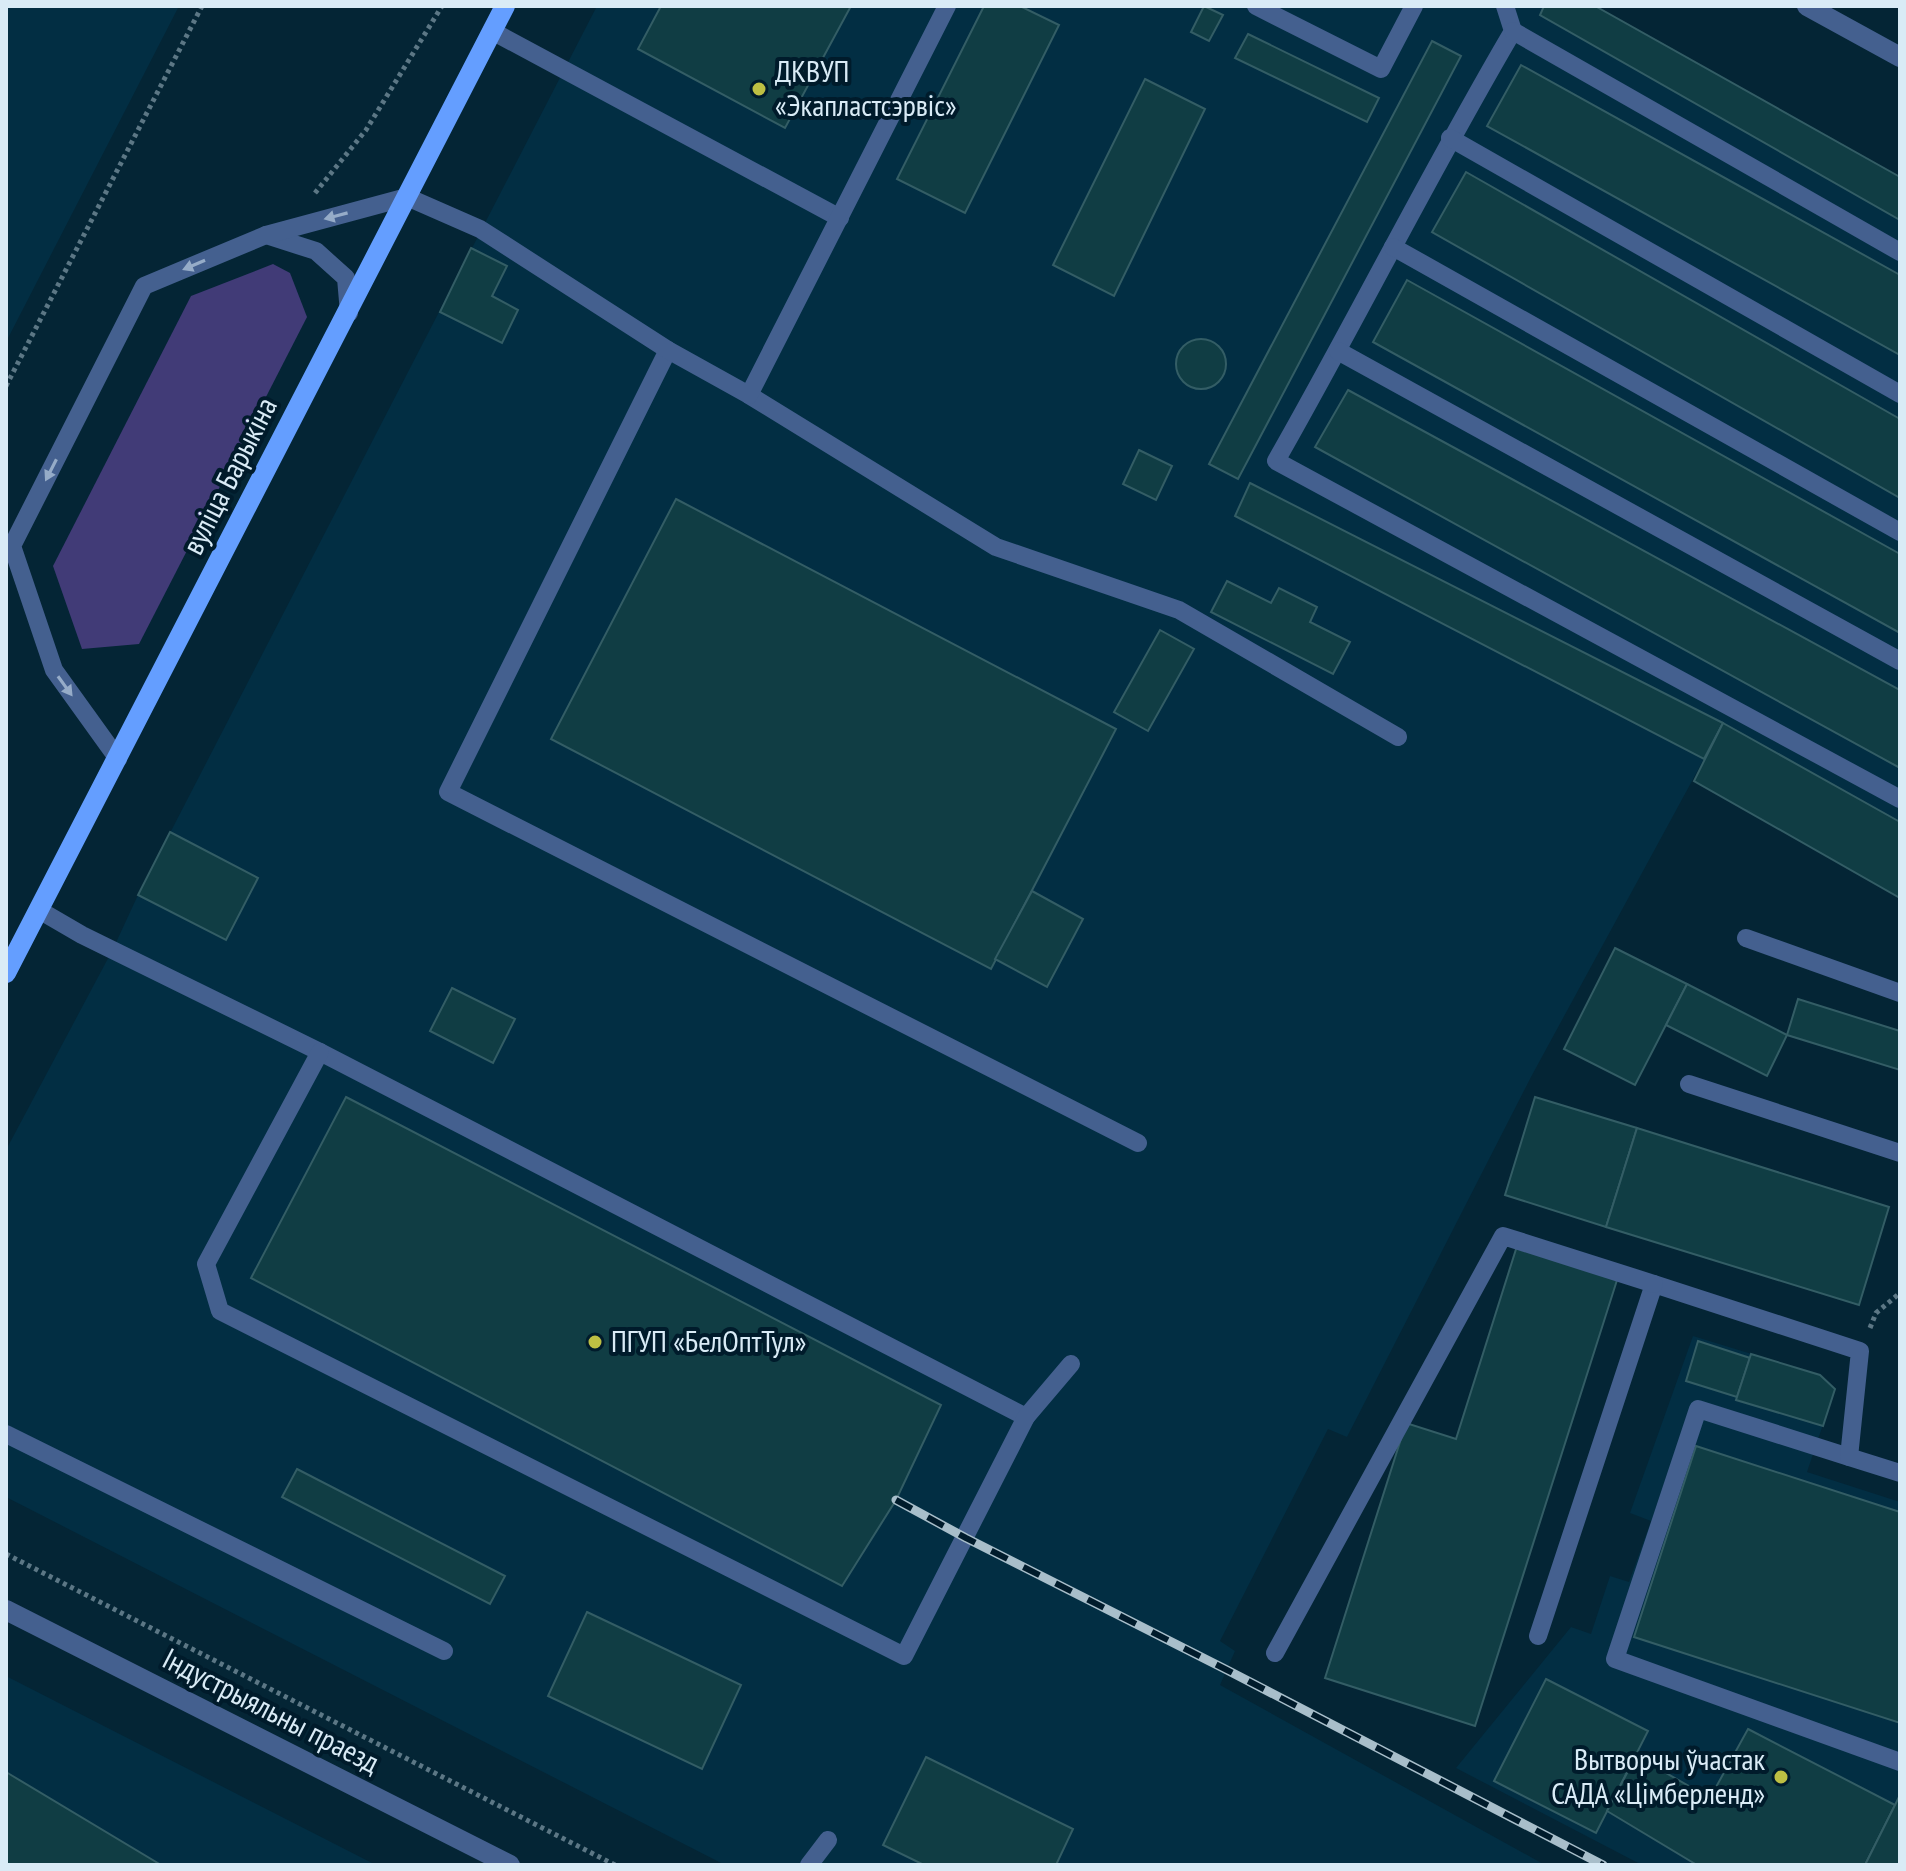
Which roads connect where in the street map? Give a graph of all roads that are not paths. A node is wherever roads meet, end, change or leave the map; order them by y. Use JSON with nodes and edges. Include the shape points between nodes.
{"nodes":[{"id":1,"x":505,"y":6,"type":"edge"},
{"id":2,"x":947,"y":6,"type":"edge"},
{"id":3,"x":1256,"y":6,"type":"edge"},
{"id":4,"x":1414,"y":6,"type":"edge"},
{"id":5,"x":1505,"y":6,"type":"edge"},
{"id":6,"x":1807,"y":6,"type":"edge"},
{"id":7,"x":492,"y":31,"type":"junction"},
{"id":8,"x":1513,"y":31,"type":"junction"},
{"id":9,"x":1900,"y":57,"type":"edge"},
{"id":10,"x":1450,"y":138,"type":"junction"},
{"id":11,"x":407,"y":197,"type":"junction"},
{"id":12,"x":840,"y":218,"type":"junction"},
{"id":13,"x":266,"y":235,"type":"junction"},
{"id":14,"x":1393,"y":247,"type":"junction"},
{"id":15,"x":1900,"y":252,"type":"edge"},
{"id":16,"x":349,"y":313,"type":"junction"},
{"id":17,"x":668,"y":350,"type":"junction"},
{"id":18,"x":1338,"y":351,"type":"junction"},
{"id":19,"x":1900,"y":394,"type":"edge"},
{"id":20,"x":749,"y":395,"type":"junction"},
{"id":21,"x":1900,"y":532,"type":"edge"},
{"id":22,"x":1900,"y":661,"type":"edge"},
{"id":23,"x":1398,"y":737,"type":"dead end"},
{"id":24,"x":118,"y":759,"type":"junction"},
{"id":25,"x":1900,"y":799,"type":"edge"},
{"id":26,"x":39,"y":910,"type":"junction"},
{"id":27,"x":1746,"y":938,"type":"dead end"},
{"id":28,"x":6,"y":973,"type":"edge"},
{"id":29,"x":1900,"y":993,"type":"edge"},
{"id":30,"x":320,"y":1052,"type":"junction"},
{"id":31,"x":1689,"y":1084,"type":"dead end"},
{"id":32,"x":1138,"y":1143,"type":"dead end"},
{"id":33,"x":1900,"y":1153,"type":"edge"},
{"id":34,"x":1654,"y":1284,"type":"junction"},
{"id":35,"x":1071,"y":1364,"type":"dead end"},
{"id":36,"x":1026,"y":1417,"type":"junction"},
{"id":37,"x":6,"y":1434,"type":"edge"},
{"id":38,"x":1849,"y":1457,"type":"junction"},
{"id":39,"x":1900,"y":1473,"type":"edge"},
{"id":40,"x":6,"y":1610,"type":"edge"},
{"id":41,"x":1538,"y":1636,"type":"dead end"},
{"id":42,"x":444,"y":1651,"type":"dead end"},
{"id":43,"x":1275,"y":1653,"type":"dead end"},
{"id":44,"x":1900,"y":1762,"type":"edge"},
{"id":45,"x":828,"y":1840,"type":"dead end"},
{"id":46,"x":510,"y":1865,"type":"edge"},
{"id":47,"x":809,"y":1865,"type":"edge"}],
"edges":[{"from":1,"to":7,"type":"main road","name":"вуліца Барыкіна"},
{"from":2,"to":12,"type":"lane"},
{"from":3,"to":4,"type":"lane","via":[[1381,69]]},
{"from":5,"to":8,"type":"lane"},
{"from":6,"to":9,"type":"street"},
{"from":7,"to":11,"type":"main road","name":"вуліца Барыкіна"},
{"from":7,"to":12,"type":"lane"},
{"from":8,"to":10,"type":"lane"},
{"from":8,"to":15,"type":"lane"},
{"from":10,"to":14,"type":"lane"},
{"from":10,"to":19,"type":"lane"},
{"from":11,"to":13,"type":"lane","one_way":true},
{"from":11,"to":16,"type":"main road","name":"вуліца Барыкіна"},
{"from":11,"to":17,"type":"lane","via":[[480,229]]},
{"from":12,"to":20,"type":"lane"},
{"from":13,"to":16,"type":"lane","via":[[316,251],[346,278]]},
{"from":13,"to":24,"type":"lane","one_way":true,"via":[[144,286],[12,546],[54,670]]},
{"from":14,"to":18,"type":"lane"},
{"from":14,"to":21,"type":"lane"},
{"from":16,"to":24,"type":"main road","name":"вуліца Барыкіна"},
{"from":17,"to":20,"type":"lane"},
{"from":17,"to":32,"type":"lane","via":[[448,792]]},
{"from":18,"to":22,"type":"lane"},
{"from":18,"to":25,"type":"lane","via":[[1276,461]]},
{"from":20,"to":23,"type":"lane","via":[[996,547],[1179,610]]},
{"from":24,"to":26,"type":"main road","name":"вуліца Барыкіна"},
{"from":26,"to":28,"type":"main road","name":"вуліца Барыкіна"},
{"from":26,"to":30,"type":"lane"},
{"from":27,"to":29,"type":"lane"},
{"from":30,"to":36,"type":"lane"},
{"from":30,"to":36,"type":"lane","via":[[206,1264],[220,1311],[904,1656]]},
{"from":31,"to":33,"type":"lane"},
{"from":34,"to":38,"type":"lane","via":[[1860,1351]]},
{"from":34,"to":41,"type":"lane"},
{"from":34,"to":43,"type":"lane","via":[[1503,1236]]},
{"from":35,"to":36,"type":"lane"},
{"from":37,"to":42,"type":"lane"},
{"from":38,"to":39,"type":"lane"},
{"from":38,"to":44,"type":"lane","via":[[1698,1409],[1615,1659]]},
{"from":40,"to":46,"type":"street","name":"Індустрыяльны праезд"},
{"from":45,"to":47,"type":"lane"}]}
